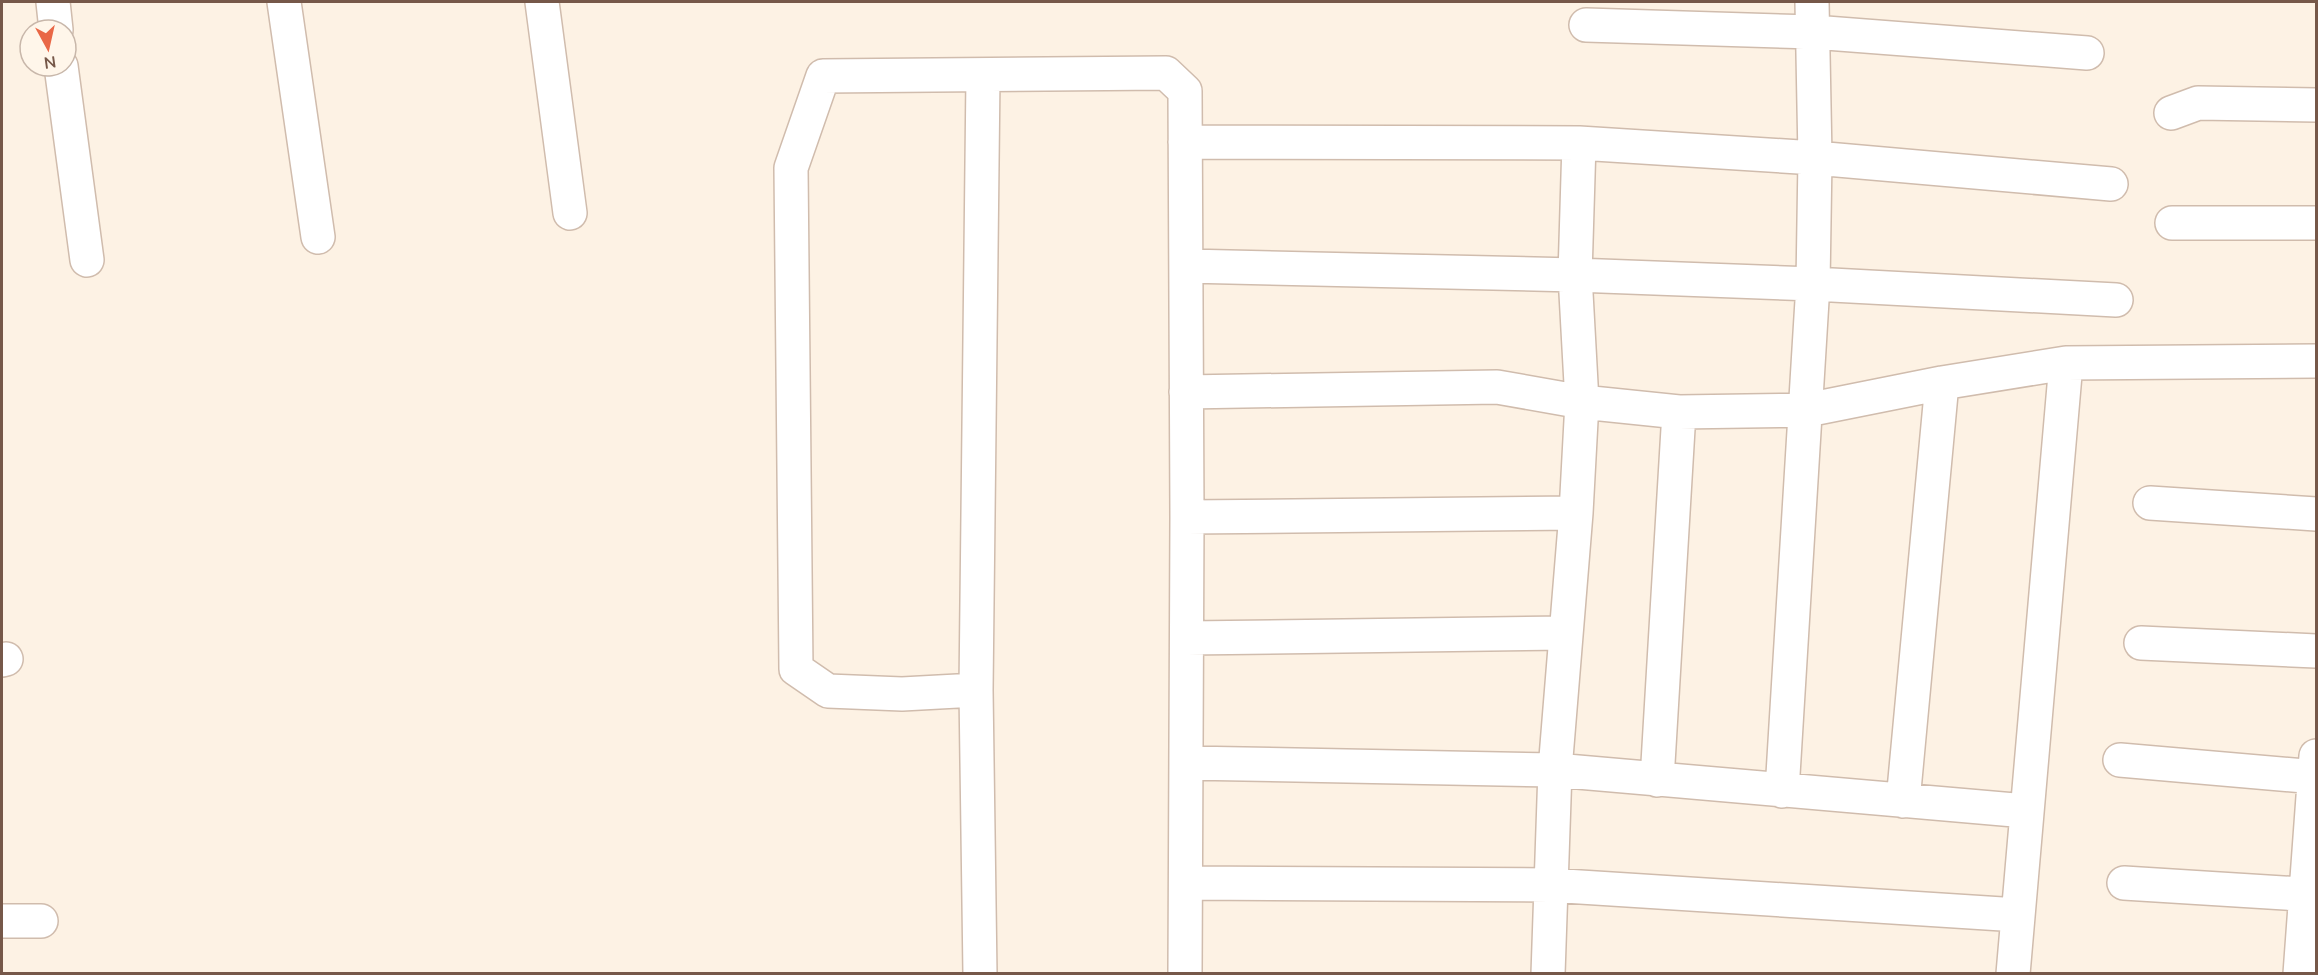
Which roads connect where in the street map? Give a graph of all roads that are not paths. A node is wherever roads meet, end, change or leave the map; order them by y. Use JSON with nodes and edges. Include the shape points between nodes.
{"nodes":[{"id":1,"x":53,"y":2,"type":"edge"},
{"id":2,"x":284,"y":2,"type":"edge"},
{"id":3,"x":542,"y":2,"type":"edge"},
{"id":4,"x":1812,"y":17,"type":"edge"},
{"id":5,"x":55,"y":18,"type":"edge"},
{"id":6,"x":1586,"y":25,"type":"dead end"},
{"id":7,"x":2087,"y":54,"type":"dead end"},
{"id":8,"x":983,"y":76,"type":"junction"},
{"id":9,"x":63,"y":78,"type":"edge"},
{"id":10,"x":2316,"y":105,"type":"edge"},
{"id":11,"x":2171,"y":113,"type":"dead end"},
{"id":12,"x":1185,"y":142,"type":"junction"},
{"id":13,"x":1579,"y":143,"type":"junction"},
{"id":14,"x":1815,"y":158,"type":"junction"},
{"id":15,"x":2111,"y":184,"type":"dead end"},
{"id":16,"x":570,"y":213,"type":"dead end"},
{"id":17,"x":2172,"y":223,"type":"dead end"},
{"id":18,"x":2316,"y":223,"type":"edge"},
{"id":19,"x":318,"y":237,"type":"dead end"},
{"id":20,"x":87,"y":260,"type":"dead end"},
{"id":21,"x":1187,"y":266,"type":"junction"},
{"id":22,"x":1575,"y":275,"type":"junction"},
{"id":23,"x":1813,"y":284,"type":"junction"},
{"id":24,"x":2116,"y":300,"type":"dead end"},
{"id":25,"x":2316,"y":361,"type":"edge"},
{"id":26,"x":2066,"y":363,"type":"junction"},
{"id":27,"x":1942,"y":383,"type":"junction"},
{"id":28,"x":1186,"y":392,"type":"junction"},
{"id":29,"x":1582,"y":402,"type":"junction"},
{"id":30,"x":1807,"y":410,"type":"junction"},
{"id":31,"x":1679,"y":412,"type":"junction"},
{"id":32,"x":2150,"y":502,"type":"dead end"},
{"id":33,"x":1576,"y":513,"type":"junction"},
{"id":34,"x":2316,"y":514,"type":"edge"},
{"id":35,"x":1187,"y":517,"type":"junction"},
{"id":36,"x":1566,"y":633,"type":"junction"},
{"id":37,"x":1187,"y":638,"type":"junction"},
{"id":38,"x":2142,"y":643,"type":"dead end"},
{"id":39,"x":2316,"y":651,"type":"edge"},
{"id":40,"x":976,"y":690,"type":"junction"},
{"id":41,"x":2120,"y":760,"type":"dead end"},
{"id":42,"x":1187,"y":763,"type":"junction"},
{"id":43,"x":1555,"y":770,"type":"junction"},
{"id":44,"x":2316,"y":770,"type":"edge"},
{"id":45,"x":1657,"y":780,"type":"junction"},
{"id":46,"x":1782,"y":791,"type":"junction"},
{"id":47,"x":1903,"y":801,"type":"junction"},
{"id":48,"x":2026,"y":811,"type":"junction"},
{"id":49,"x":2124,"y":883,"type":"dead end"},
{"id":50,"x":1186,"y":884,"type":"junction"},
{"id":51,"x":1549,"y":885,"type":"junction"},
{"id":52,"x":2312,"y":894,"type":"edge"},
{"id":53,"x":2018,"y":915,"type":"junction"},
{"id":54,"x":2,"y":921,"type":"edge"},
{"id":55,"x":41,"y":921,"type":"dead end"},
{"id":56,"x":980,"y":974,"type":"edge"},
{"id":57,"x":1185,"y":974,"type":"edge"},
{"id":58,"x":1548,"y":974,"type":"edge"},
{"id":59,"x":2013,"y":974,"type":"edge"},
{"id":60,"x":2300,"y":974,"type":"edge"}],
"edges":[{"from":1,"to":5,"type":"street"},
{"from":2,"to":19,"type":"street"},
{"from":3,"to":16,"type":"street"},
{"from":4,"to":6,"type":"street"},
{"from":4,"to":7,"type":"street"},
{"from":4,"to":14,"type":"street"},
{"from":8,"to":12,"type":"street","via":[[1166,73],[1185,91]]},
{"from":8,"to":40,"type":"street"},
{"from":8,"to":40,"type":"street","via":[[823,76],[791,168],[796,669],[828,691],[902,694]]},
{"from":9,"to":20,"type":"street"},
{"from":10,"to":11,"type":"street","via":[[2198,103]]},
{"from":12,"to":13,"type":"street"},
{"from":12,"to":21,"type":"street"},
{"from":13,"to":14,"type":"street"},
{"from":13,"to":22,"type":"street"},
{"from":14,"to":15,"type":"street"},
{"from":14,"to":23,"type":"street"},
{"from":17,"to":18,"type":"street"},
{"from":21,"to":22,"type":"street"},
{"from":21,"to":28,"type":"street"},
{"from":22,"to":23,"type":"street"},
{"from":22,"to":29,"type":"street"},
{"from":23,"to":24,"type":"street"},
{"from":23,"to":30,"type":"street"},
{"from":25,"to":26,"type":"street"},
{"from":26,"to":27,"type":"street"},
{"from":26,"to":48,"type":"street"},
{"from":27,"to":30,"type":"street"},
{"from":27,"to":47,"type":"street"},
{"from":28,"to":29,"type":"street","via":[[1497,387]]},
{"from":28,"to":35,"type":"street"},
{"from":29,"to":31,"type":"street"},
{"from":29,"to":33,"type":"street"},
{"from":30,"to":31,"type":"street"},
{"from":30,"to":46,"type":"street"},
{"from":31,"to":45,"type":"street"},
{"from":32,"to":34,"type":"street"},
{"from":33,"to":35,"type":"street"},
{"from":33,"to":36,"type":"street"},
{"from":35,"to":37,"type":"street"},
{"from":36,"to":37,"type":"street"},
{"from":36,"to":43,"type":"street"},
{"from":37,"to":42,"type":"street"},
{"from":38,"to":39,"type":"street"},
{"from":40,"to":56,"type":"street"},
{"from":41,"to":44,"type":"street"},
{"from":42,"to":43,"type":"street"},
{"from":42,"to":50,"type":"street"},
{"from":43,"to":45,"type":"street"},
{"from":43,"to":51,"type":"street"},
{"from":44,"to":52,"type":"street"},
{"from":45,"to":46,"type":"street"},
{"from":46,"to":47,"type":"street"},
{"from":47,"to":48,"type":"street"},
{"from":48,"to":53,"type":"street"},
{"from":49,"to":52,"type":"street"},
{"from":50,"to":51,"type":"street"},
{"from":50,"to":57,"type":"street"},
{"from":51,"to":53,"type":"street"},
{"from":51,"to":58,"type":"street"},
{"from":52,"to":60,"type":"street"},
{"from":53,"to":59,"type":"street"},
{"from":54,"to":55,"type":"street"}]}
